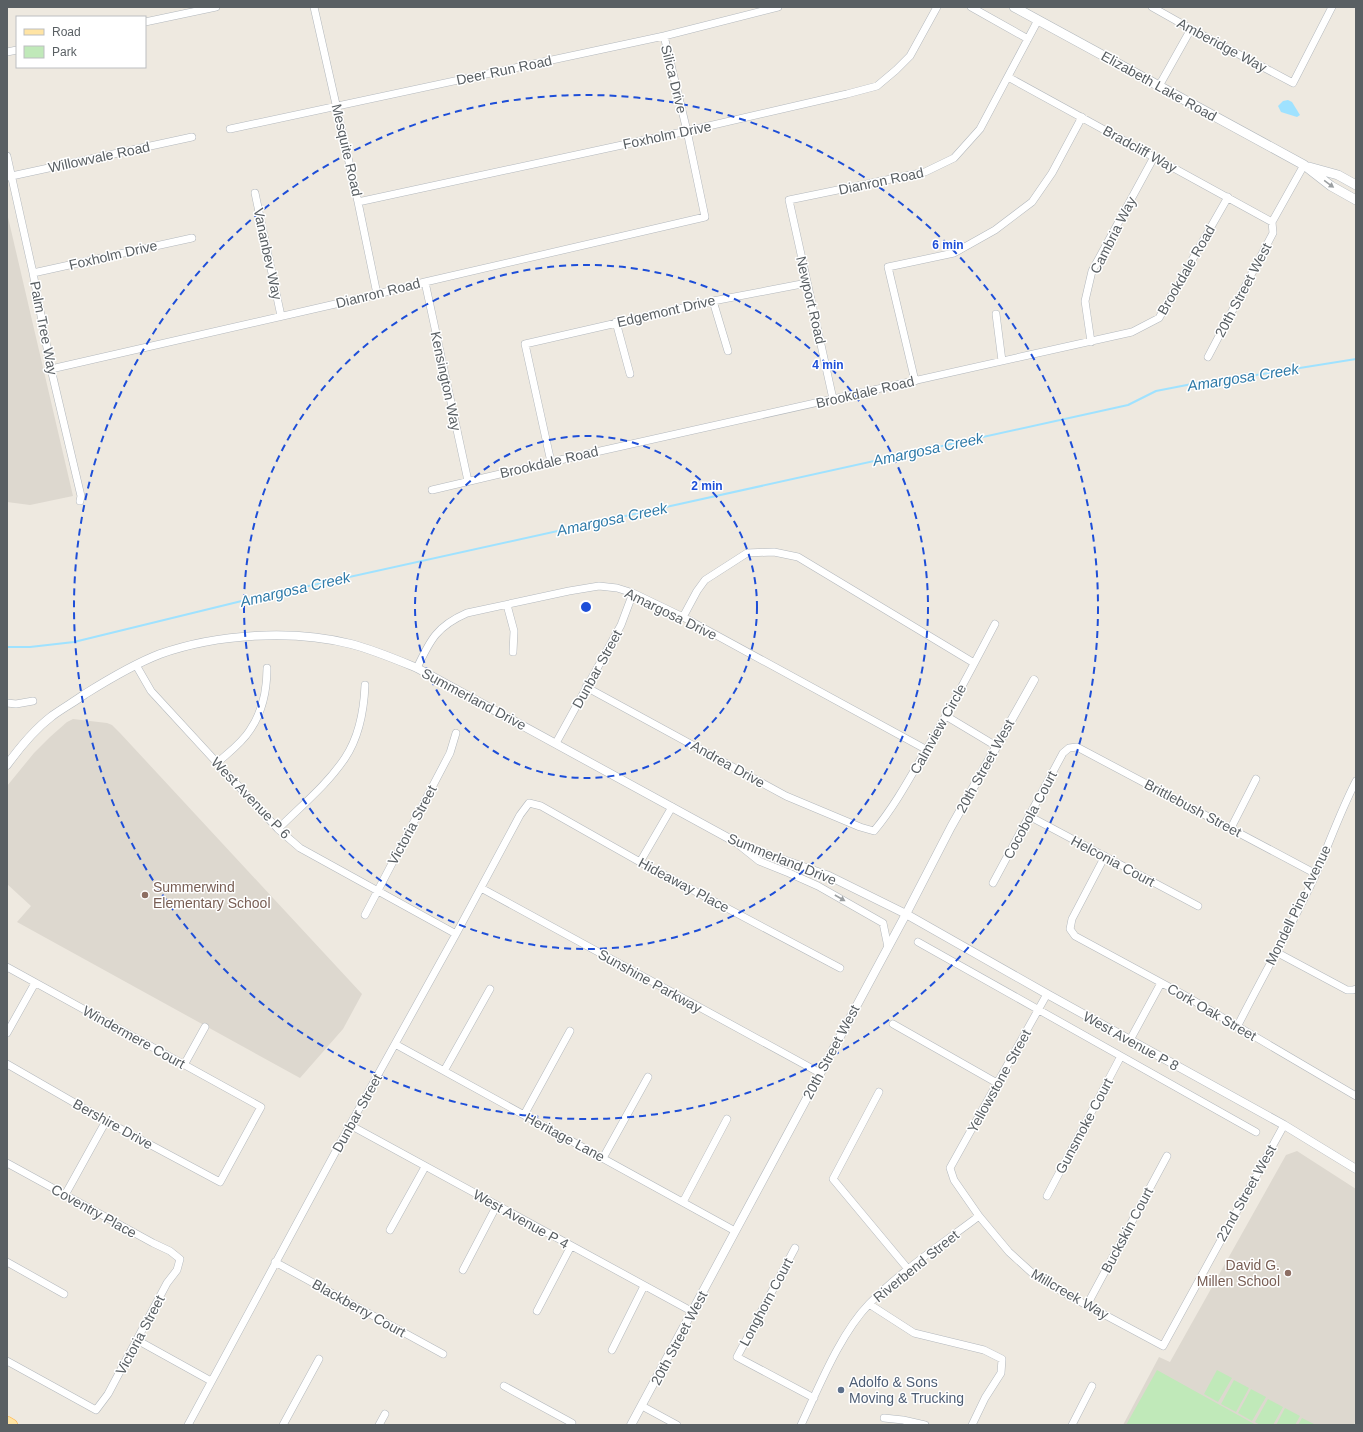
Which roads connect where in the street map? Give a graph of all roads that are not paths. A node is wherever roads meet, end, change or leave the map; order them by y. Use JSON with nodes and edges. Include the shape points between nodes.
{"nodes":[{"id":1,"x":216,"y":7,"type":"edge"},
{"id":2,"x":314,"y":7,"type":"edge"},
{"id":3,"x":778,"y":7,"type":"edge"},
{"id":4,"x":937,"y":7,"type":"edge"},
{"id":5,"x":971,"y":7,"type":"edge"},
{"id":6,"x":1014,"y":7,"type":"edge"},
{"id":7,"x":1152,"y":7,"type":"edge"},
{"id":8,"x":1332,"y":7,"type":"edge"},
{"id":9,"x":1038,"y":20,"type":"junction"},
{"id":10,"x":146,"y":22,"type":"edge"},
{"id":11,"x":1191,"y":30,"type":"junction"},
{"id":12,"x":664,"y":36,"type":"junction"},
{"id":13,"x":1028,"y":39,"type":"junction"},
{"id":14,"x":1008,"y":77,"type":"junction"},
{"id":15,"x":1159,"y":86,"type":"junction"},
{"id":16,"x":337,"y":106,"type":"junction"},
{"id":17,"x":1082,"y":117,"type":"junction"},
{"id":18,"x":230,"y":129,"type":"dead end"},
{"id":19,"x":687,"y":131,"type":"junction"},
{"id":20,"x":192,"y":137,"type":"dead end"},
{"id":21,"x":7,"y":156,"type":"edge"},
{"id":22,"x":1154,"y":156,"type":"junction"},
{"id":23,"x":1304,"y":165,"type":"junction"},
{"id":24,"x":9,"y":176,"type":"edge"},
{"id":25,"x":1356,"y":185,"type":"edge"},
{"id":26,"x":255,"y":193,"type":"dead end"},
{"id":27,"x":1228,"y":197,"type":"junction"},
{"id":28,"x":789,"y":200,"type":"joint"},
{"id":29,"x":1356,"y":200,"type":"edge"},
{"id":30,"x":358,"y":202,"type":"junction"},
{"id":31,"x":705,"y":217,"type":"joint"},
{"id":32,"x":1272,"y":222,"type":"junction"},
{"id":33,"x":192,"y":238,"type":"dead end"},
{"id":34,"x":33,"y":273,"type":"junction"},
{"id":35,"x":425,"y":282,"type":"junction"},
{"id":36,"x":807,"y":283,"type":"junction"},
{"id":37,"x":377,"y":294,"type":"junction"},
{"id":38,"x":713,"y":300,"type":"junction"},
{"id":39,"x":996,"y":314,"type":"dead end"},
{"id":40,"x":281,"y":316,"type":"junction"},
{"id":41,"x":616,"y":322,"type":"junction"},
{"id":42,"x":1091,"y":342,"type":"junction"},
{"id":43,"x":728,"y":351,"type":"dead end"},
{"id":44,"x":1208,"y":357,"type":"dead end"},
{"id":45,"x":1002,"y":361,"type":"junction"},
{"id":46,"x":51,"y":369,"type":"junction"},
{"id":47,"x":630,"y":374,"type":"dead end"},
{"id":48,"x":915,"y":380,"type":"junction"},
{"id":49,"x":833,"y":399,"type":"junction"},
{"id":50,"x":551,"y":462,"type":"junction"},
{"id":51,"x":468,"y":481,"type":"junction"},
{"id":52,"x":432,"y":490,"type":"dead end"},
{"id":53,"x":80,"y":500,"type":"dead end"},
{"id":54,"x":633,"y":593,"type":"junction"},
{"id":55,"x":507,"y":605,"type":"junction"},
{"id":56,"x":683,"y":617,"type":"junction"},
{"id":57,"x":995,"y":624,"type":"dead end"},
{"id":58,"x":513,"y":652,"type":"dead end"},
{"id":59,"x":974,"y":663,"type":"junction"},
{"id":60,"x":136,"y":665,"type":"junction"},
{"id":61,"x":267,"y":668,"type":"dead end"},
{"id":62,"x":417,"y":668,"type":"junction"},
{"id":63,"x":1034,"y":680,"type":"dead end"},
{"id":64,"x":365,"y":684,"type":"dead end"},
{"id":65,"x":586,"y":687,"type":"junction"},
{"id":66,"x":33,"y":701,"type":"dead end"},
{"id":67,"x":7,"y":703,"type":"edge"},
{"id":68,"x":946,"y":716,"type":"junction"},
{"id":69,"x":456,"y":733,"type":"dead end"},
{"id":70,"x":556,"y":743,"type":"junction"},
{"id":71,"x":996,"y":746,"type":"junction"},
{"id":72,"x":1069,"y":748,"type":"joint"},
{"id":73,"x":927,"y":750,"type":"junction"},
{"id":74,"x":217,"y":763,"type":"junction"},
{"id":75,"x":7,"y":765,"type":"edge"},
{"id":76,"x":1256,"y":779,"type":"dead end"},
{"id":77,"x":1356,"y":781,"type":"edge"},
{"id":78,"x":529,"y":803,"type":"joint"},
{"id":79,"x":672,"y":807,"type":"junction"},
{"id":80,"x":1029,"y":816,"type":"junction"},
{"id":81,"x":1231,"y":828,"type":"junction"},
{"id":82,"x":278,"y":829,"type":"junction"},
{"id":83,"x":874,"y":831,"type":"joint"},
{"id":84,"x":733,"y":840,"type":"junction"},
{"id":85,"x":1105,"y":856,"type":"junction"},
{"id":86,"x":640,"y":862,"type":"junction"},
{"id":87,"x":1316,"y":874,"type":"junction"},
{"id":88,"x":993,"y":883,"type":"dead end"},
{"id":89,"x":481,"y":888,"type":"junction"},
{"id":90,"x":378,"y":891,"type":"junction"},
{"id":91,"x":1198,"y":906,"type":"dead end"},
{"id":92,"x":906,"y":914,"type":"junction"},
{"id":93,"x":365,"y":915,"type":"dead end"},
{"id":94,"x":456,"y":934,"type":"junction"},
{"id":95,"x":918,"y":942,"type":"dead end"},
{"id":96,"x":888,"y":947,"type":"junction"},
{"id":97,"x":1276,"y":952,"type":"junction"},
{"id":98,"x":7,"y":967,"type":"edge"},
{"id":99,"x":840,"y":968,"type":"dead end"},
{"id":100,"x":35,"y":983,"type":"junction"},
{"id":101,"x":1161,"y":983,"type":"junction"},
{"id":102,"x":490,"y":989,"type":"dead end"},
{"id":103,"x":1355,"y":990,"type":"edge"},
{"id":104,"x":1047,"y":994,"type":"junction"},
{"id":105,"x":1039,"y":1009,"type":"junction"},
{"id":106,"x":893,"y":1024,"type":"dead end"},
{"id":107,"x":205,"y":1027,"type":"dead end"},
{"id":108,"x":1237,"y":1027,"type":"junction"},
{"id":109,"x":570,"y":1031,"type":"dead end"},
{"id":110,"x":7,"y":1033,"type":"edge"},
{"id":111,"x":1130,"y":1040,"type":"junction"},
{"id":112,"x":395,"y":1044,"type":"junction"},
{"id":113,"x":1121,"y":1056,"type":"junction"},
{"id":114,"x":7,"y":1064,"type":"edge"},
{"id":115,"x":184,"y":1065,"type":"junction"},
{"id":116,"x":444,"y":1071,"type":"junction"},
{"id":117,"x":820,"y":1073,"type":"junction"},
{"id":118,"x":648,"y":1077,"type":"dead end"},
{"id":119,"x":998,"y":1083,"type":"junction"},
{"id":120,"x":879,"y":1092,"type":"dead end"},
{"id":121,"x":1356,"y":1096,"type":"edge"},
{"id":122,"x":524,"y":1115,"type":"junction"},
{"id":123,"x":727,"y":1119,"type":"dead end"},
{"id":124,"x":106,"y":1120,"type":"junction"},
{"id":125,"x":350,"y":1125,"type":"junction"},
{"id":126,"x":1284,"y":1125,"type":"junction"},
{"id":127,"x":1256,"y":1132,"type":"dead end"},
{"id":128,"x":1167,"y":1156,"type":"dead end"},
{"id":129,"x":603,"y":1158,"type":"junction"},
{"id":130,"x":7,"y":1163,"type":"edge"},
{"id":131,"x":425,"y":1167,"type":"junction"},
{"id":132,"x":950,"y":1168,"type":"joint"},
{"id":133,"x":1356,"y":1169,"type":"edge"},
{"id":134,"x":220,"y":1182,"type":"joint"},
{"id":135,"x":65,"y":1195,"type":"junction"},
{"id":136,"x":1047,"y":1196,"type":"dead end"},
{"id":137,"x":683,"y":1202,"type":"junction"},
{"id":138,"x":497,"y":1205,"type":"junction"},
{"id":139,"x":979,"y":1216,"type":"junction"},
{"id":140,"x":390,"y":1230,"type":"dead end"},
{"id":141,"x":735,"y":1231,"type":"junction"},
{"id":142,"x":571,"y":1246,"type":"junction"},
{"id":143,"x":795,"y":1248,"type":"dead end"},
{"id":144,"x":180,"y":1259,"type":"joint"},
{"id":145,"x":7,"y":1262,"type":"edge"},
{"id":146,"x":275,"y":1262,"type":"junction"},
{"id":147,"x":908,"y":1269,"type":"junction"},
{"id":148,"x":463,"y":1270,"type":"dead end"},
{"id":149,"x":644,"y":1286,"type":"junction"},
{"id":150,"x":64,"y":1294,"type":"dead end"},
{"id":151,"x":869,"y":1304,"type":"junction"},
{"id":152,"x":1087,"y":1304,"type":"junction"},
{"id":153,"x":537,"y":1311,"type":"dead end"},
{"id":154,"x":693,"y":1312,"type":"junction"},
{"id":155,"x":137,"y":1340,"type":"junction"},
{"id":156,"x":1163,"y":1346,"type":"joint"},
{"id":157,"x":612,"y":1350,"type":"dead end"},
{"id":158,"x":443,"y":1354,"type":"dead end"},
{"id":159,"x":319,"y":1359,"type":"dead end"},
{"id":160,"x":7,"y":1361,"type":"edge"},
{"id":161,"x":211,"y":1381,"type":"junction"},
{"id":162,"x":504,"y":1386,"type":"dead end"},
{"id":163,"x":1092,"y":1386,"type":"dead end"},
{"id":164,"x":814,"y":1398,"type":"junction"},
{"id":165,"x":642,"y":1406,"type":"junction"},
{"id":166,"x":385,"y":1414,"type":"dead end"},
{"id":167,"x":884,"y":1418,"type":"dead end"},
{"id":168,"x":7,"y":1422,"type":"edge"},
{"id":169,"x":571,"y":1424,"type":"edge"},
{"id":170,"x":12,"y":1425,"type":"edge"},
{"id":171,"x":188,"y":1425,"type":"edge"},
{"id":172,"x":283,"y":1425,"type":"edge"},
{"id":173,"x":379,"y":1425,"type":"edge"},
{"id":174,"x":632,"y":1425,"type":"edge"},
{"id":175,"x":677,"y":1425,"type":"edge"},
{"id":176,"x":801,"y":1425,"type":"edge"},
{"id":177,"x":925,"y":1425,"type":"edge"},
{"id":178,"x":972,"y":1425,"type":"edge"},
{"id":179,"x":1072,"y":1425,"type":"edge"}],
"edges":[{"from":1,"to":10,"type":"street"},
{"from":2,"to":16,"type":"street","name":"Mesquite Road"},
{"from":3,"to":12,"type":"street","name":"Deer Run Road"},
{"from":4,"to":19,"type":"street","name":"Foxholm Drive","via":[[910,56],[877,86]]},
{"from":5,"to":13,"type":"street"},
{"from":6,"to":9,"type":"main road","name":"Elizabeth Lake Road"},
{"from":7,"to":11,"type":"street","name":"Amberidge Way"},
{"from":8,"to":11,"type":"street","name":"Amberidge Way","via":[[1293,83]]},
{"from":9,"to":13,"type":"street","name":"Dianron Road"},
{"from":9,"to":15,"type":"main road","name":"Elizabeth Lake Road"},
{"from":11,"to":15,"type":"street"},
{"from":12,"to":16,"type":"street","name":"Deer Run Road"},
{"from":12,"to":19,"type":"street","name":"Silica Drive"},
{"from":13,"to":14,"type":"street","name":"Dianron Road"},
{"from":14,"to":17,"type":"street","name":"Bradcliff Way"},
{"from":14,"to":28,"type":"street","name":"Dianron Road","via":[[980,128],[954,158],[925,172]]},
{"from":15,"to":23,"type":"main road","name":"Elizabeth Lake Road"},
{"from":16,"to":18,"type":"street","name":"Deer Run Road"},
{"from":16,"to":30,"type":"street","name":"Mesquite Road"},
{"from":17,"to":22,"type":"street","name":"Bradcliff Way"},
{"from":17,"to":48,"type":"street","via":[[1052,173],[1032,202],[995,230],[954,253],[888,266]]},
{"from":19,"to":30,"type":"street","name":"Foxholm Drive"},
{"from":19,"to":31,"type":"street","name":"Silica Drive"},
{"from":20,"to":24,"type":"street","name":"Willowvale Road"},
{"from":21,"to":24,"type":"street","name":"Palm Tree Way"},
{"from":22,"to":27,"type":"street","name":"Bradcliff Way"},
{"from":22,"to":42,"type":"street","name":"Cambria Way","via":[[1092,272],[1085,301]]},
{"from":23,"to":25,"type":"main road","name":"Elizabeth Lake Road","via":[[1338,175]]},
{"from":23,"to":29,"type":"main road","name":"Elizabeth Lake Road","one_way":true,"via":[[1331,186]]},
{"from":23,"to":32,"type":"street"},
{"from":24,"to":34,"type":"street","name":"Palm Tree Way"},
{"from":26,"to":40,"type":"street","name":"Vananbev Way"},
{"from":27,"to":32,"type":"street","name":"Bradcliff Way"},
{"from":27,"to":42,"type":"street","name":"Brookdale Road","via":[[1159,318],[1132,332]]},
{"from":28,"to":36,"type":"street","name":"Newport Road"},
{"from":30,"to":37,"type":"street","name":"Mesquite Road"},
{"from":31,"to":35,"type":"street","name":"Dianron Road"},
{"from":32,"to":44,"type":"street","name":"20th Street West","via":[[1274,233]]},
{"from":33,"to":34,"type":"street","name":"Foxholm Drive"},
{"from":34,"to":46,"type":"street","name":"Palm Tree Way"},
{"from":35,"to":37,"type":"street","name":"Dianron Road"},
{"from":35,"to":51,"type":"street","name":"Kensington Way"},
{"from":36,"to":38,"type":"street","name":"Edgemont Drive"},
{"from":36,"to":49,"type":"street","name":"Newport Road"},
{"from":37,"to":40,"type":"street","name":"Dianron Road"},
{"from":38,"to":41,"type":"street","name":"Edgemont Drive"},
{"from":38,"to":43,"type":"street"},
{"from":39,"to":45,"type":"street"},
{"from":40,"to":46,"type":"street","name":"Dianron Road"},
{"from":41,"to":47,"type":"street"},
{"from":41,"to":50,"type":"street","name":"Edgemont Drive","via":[[525,344]]},
{"from":42,"to":45,"type":"street","name":"Brookdale Road"},
{"from":45,"to":48,"type":"street","name":"Brookdale Road"},
{"from":46,"to":53,"type":"street","name":"Palm Tree Way"},
{"from":48,"to":49,"type":"street","name":"Brookdale Road"},
{"from":49,"to":50,"type":"street","name":"Brookdale Road"},
{"from":50,"to":51,"type":"street","name":"Brookdale Road"},
{"from":51,"to":52,"type":"street","name":"Brookdale Road"},
{"from":54,"to":55,"type":"street","name":"Amargosa Drive","via":[[599,586]]},
{"from":54,"to":56,"type":"street","name":"Amargosa Drive"},
{"from":54,"to":65,"type":"street","name":"Dunbar Street","via":[[621,625]]},
{"from":55,"to":58,"type":"street","via":[[514,631]]},
{"from":55,"to":62,"type":"street","name":"Amargosa Drive","via":[[467,613],[452,620],[437,633]]},
{"from":56,"to":59,"type":"street","via":[[705,580],[747,553],[774,552],[798,557]]},
{"from":56,"to":73,"type":"street","name":"Amargosa Drive"},
{"from":57,"to":59,"type":"street","name":"Calmview Circle"},
{"from":59,"to":68,"type":"street","name":"Calmview Circle"},
{"from":60,"to":62,"type":"street","name":"Summerland Drive","via":[[182,647],[246,636],[275,635],[318,638],[351,644]]},
{"from":60,"to":74,"type":"street","name":"West Avenue P 6","via":[[151,691]]},
{"from":60,"to":75,"type":"street","name":"Summerland Drive","via":[[52,716]]},
{"from":61,"to":74,"type":"street","via":[[265,697],[253,725]]},
{"from":62,"to":70,"type":"street","name":"Summerland Drive"},
{"from":63,"to":71,"type":"street","name":"20th Street West"},
{"from":64,"to":82,"type":"street","via":[[365,704],[355,738],[346,756],[334,773]]},
{"from":65,"to":70,"type":"street","name":"Dunbar Street"},
{"from":65,"to":83,"type":"street","name":"Andrea Drive","via":[[786,796]]},
{"from":66,"to":67,"type":"street"},
{"from":68,"to":71,"type":"street"},
{"from":68,"to":73,"type":"street","name":"Calmview Circle"},
{"from":69,"to":90,"type":"street","name":"Victoria Street","via":[[450,753]]},
{"from":70,"to":79,"type":"street","name":"Summerland Drive"},
{"from":71,"to":92,"type":"street","name":"20th Street West"},
{"from":72,"to":80,"type":"street","name":"Cocobola Court","via":[[1063,753]]},
{"from":72,"to":81,"type":"street","name":"Brittlebush Street","via":[[1077,747]]},
{"from":73,"to":83,"type":"street","name":"Calmview Circle","via":[[902,792]]},
{"from":74,"to":82,"type":"street","name":"West Avenue P 6"},
{"from":76,"to":81,"type":"street"},
{"from":77,"to":87,"type":"street","name":"Mondell Pine Avenue"},
{"from":78,"to":86,"type":"street","name":"Hideaway Place","via":[[541,806]]},
{"from":78,"to":89,"type":"street","name":"Dunbar Street"},
{"from":79,"to":84,"type":"street","name":"Summerland Drive"},
{"from":79,"to":86,"type":"street"},
{"from":80,"to":85,"type":"street","name":"Helconia Court"},
{"from":80,"to":88,"type":"street","name":"Cocobola Court"},
{"from":81,"to":87,"type":"street","name":"Brittlebush Street"},
{"from":82,"to":90,"type":"street","name":"West Avenue P 6","via":[[300,848]]},
{"from":84,"to":92,"type":"street","name":"Summerland Drive","via":[[829,876]]},
{"from":84,"to":96,"type":"street","one_way":true,"via":[[759,861],[818,886],[883,923]]},
{"from":85,"to":91,"type":"street","name":"Helconia Court"},
{"from":85,"to":101,"type":"street","name":"Cork Oak Street","via":[[1072,919],[1070,929],[1075,936]]},
{"from":86,"to":99,"type":"street","name":"Hideaway Place"},
{"from":87,"to":97,"type":"street","name":"Mondell Pine Avenue"},
{"from":89,"to":94,"type":"street","name":"Dunbar Street"},
{"from":89,"to":117,"type":"street","name":"Sunshine Parkway"},
{"from":90,"to":93,"type":"street","name":"Victoria Street"},
{"from":90,"to":94,"type":"street","name":"West Avenue P 6"},
{"from":92,"to":96,"type":"street","name":"20th Street West"},
{"from":92,"to":104,"type":"street","name":"West Avenue P 8"},
{"from":94,"to":112,"type":"street","name":"Dunbar Street"},
{"from":95,"to":105,"type":"street","name":"West Avenue P 8"},
{"from":96,"to":117,"type":"street","name":"20th Street West"},
{"from":97,"to":103,"type":"street","via":[[1347,990]]},
{"from":97,"to":108,"type":"street","name":"Mondell Pine Avenue"},
{"from":98,"to":100,"type":"street","name":"Windermere Court"},
{"from":100,"to":110,"type":"street"},
{"from":100,"to":115,"type":"street","name":"Windermere Court"},
{"from":101,"to":108,"type":"street","name":"Cork Oak Street"},
{"from":101,"to":111,"type":"street"},
{"from":102,"to":116,"type":"street"},
{"from":104,"to":105,"type":"street","name":"Yellowstone Street"},
{"from":104,"to":111,"type":"street","name":"West Avenue P 8"},
{"from":105,"to":113,"type":"street","name":"West Avenue P 8"},
{"from":105,"to":119,"type":"street","name":"Yellowstone Street"},
{"from":106,"to":119,"type":"street"},
{"from":107,"to":115,"type":"street"},
{"from":108,"to":121,"type":"street","name":"Cork Oak Street"},
{"from":109,"to":122,"type":"street"},
{"from":111,"to":126,"type":"street","name":"West Avenue P 8"},
{"from":112,"to":116,"type":"street","name":"Heritage Lane"},
{"from":112,"to":125,"type":"street","name":"Dunbar Street"},
{"from":113,"to":127,"type":"street","name":"West Avenue P 8"},
{"from":113,"to":136,"type":"street","name":"Gunsmoke Court"},
{"from":114,"to":124,"type":"street","name":"Bershire Drive"},
{"from":115,"to":134,"type":"street","name":"Windermere Court","via":[[261,1107]]},
{"from":116,"to":122,"type":"street","name":"Heritage Lane"},
{"from":117,"to":141,"type":"street","name":"20th Street West"},
{"from":118,"to":129,"type":"street"},
{"from":119,"to":132,"type":"street","name":"Yellowstone Street"},
{"from":120,"to":147,"type":"street","via":[[833,1179]]},
{"from":122,"to":129,"type":"street","name":"Heritage Lane"},
{"from":123,"to":137,"type":"street"},
{"from":124,"to":134,"type":"street","name":"Bershire Drive"},
{"from":124,"to":135,"type":"street"},
{"from":125,"to":131,"type":"street","name":"West Avenue P 4"},
{"from":125,"to":146,"type":"street","name":"Dunbar Street"},
{"from":126,"to":133,"type":"street","name":"West Avenue P 8"},
{"from":126,"to":156,"type":"street","name":"22nd Street West"},
{"from":128,"to":152,"type":"street","name":"Buckskin Court"},
{"from":129,"to":137,"type":"street","name":"Heritage Lane"},
{"from":130,"to":135,"type":"street","name":"Coventry Place"},
{"from":131,"to":138,"type":"street","name":"West Avenue P 4"},
{"from":131,"to":140,"type":"street"},
{"from":132,"to":139,"type":"street","name":"Millcreek Way","via":[[954,1180]]},
{"from":135,"to":144,"type":"street","name":"Coventry Place","via":[[170,1251]]},
{"from":137,"to":141,"type":"street","name":"Heritage Lane"},
{"from":138,"to":142,"type":"street","name":"West Avenue P 4"},
{"from":138,"to":148,"type":"street"},
{"from":139,"to":147,"type":"street","name":"Riverbend Street"},
{"from":139,"to":152,"type":"street","name":"Millcreek Way","via":[[1009,1252],[1031,1272]]},
{"from":141,"to":154,"type":"street","name":"20th Street West"},
{"from":142,"to":149,"type":"street","name":"West Avenue P 4"},
{"from":142,"to":153,"type":"street"},
{"from":143,"to":164,"type":"street","name":"Longhorn Court","via":[[737,1357]]},
{"from":144,"to":155,"type":"street","name":"Victoria Street","via":[[177,1270],[167,1283]]},
{"from":145,"to":150,"type":"street"},
{"from":146,"to":158,"type":"street","name":"Blackberry Court"},
{"from":146,"to":161,"type":"street","name":"Dunbar Street"},
{"from":147,"to":151,"type":"street","name":"Riverbend Street"},
{"from":149,"to":154,"type":"street","name":"West Avenue P 4"},
{"from":149,"to":157,"type":"street"},
{"from":151,"to":164,"type":"street","name":"Riverbend Street","via":[[842,1340]]},
{"from":151,"to":178,"type":"street","via":[[914,1333],[984,1350],[1002,1359],[1001,1372]]},
{"from":152,"to":156,"type":"street","name":"Millcreek Way"},
{"from":154,"to":165,"type":"street","name":"20th Street West"},
{"from":155,"to":160,"type":"street","name":"Victoria Street","via":[[108,1394],[96,1410]]},
{"from":155,"to":161,"type":"street"},
{"from":159,"to":172,"type":"street"},
{"from":161,"to":171,"type":"street","name":"Dunbar Street"},
{"from":162,"to":169,"type":"street"},
{"from":163,"to":179,"type":"street"},
{"from":164,"to":176,"type":"street","name":"Riverbend Street"},
{"from":165,"to":174,"type":"street","name":"20th Street West"},
{"from":165,"to":175,"type":"street"},
{"from":166,"to":173,"type":"street"},
{"from":167,"to":177,"type":"street"},
{"from":168,"to":170,"type":"main road"}]}
